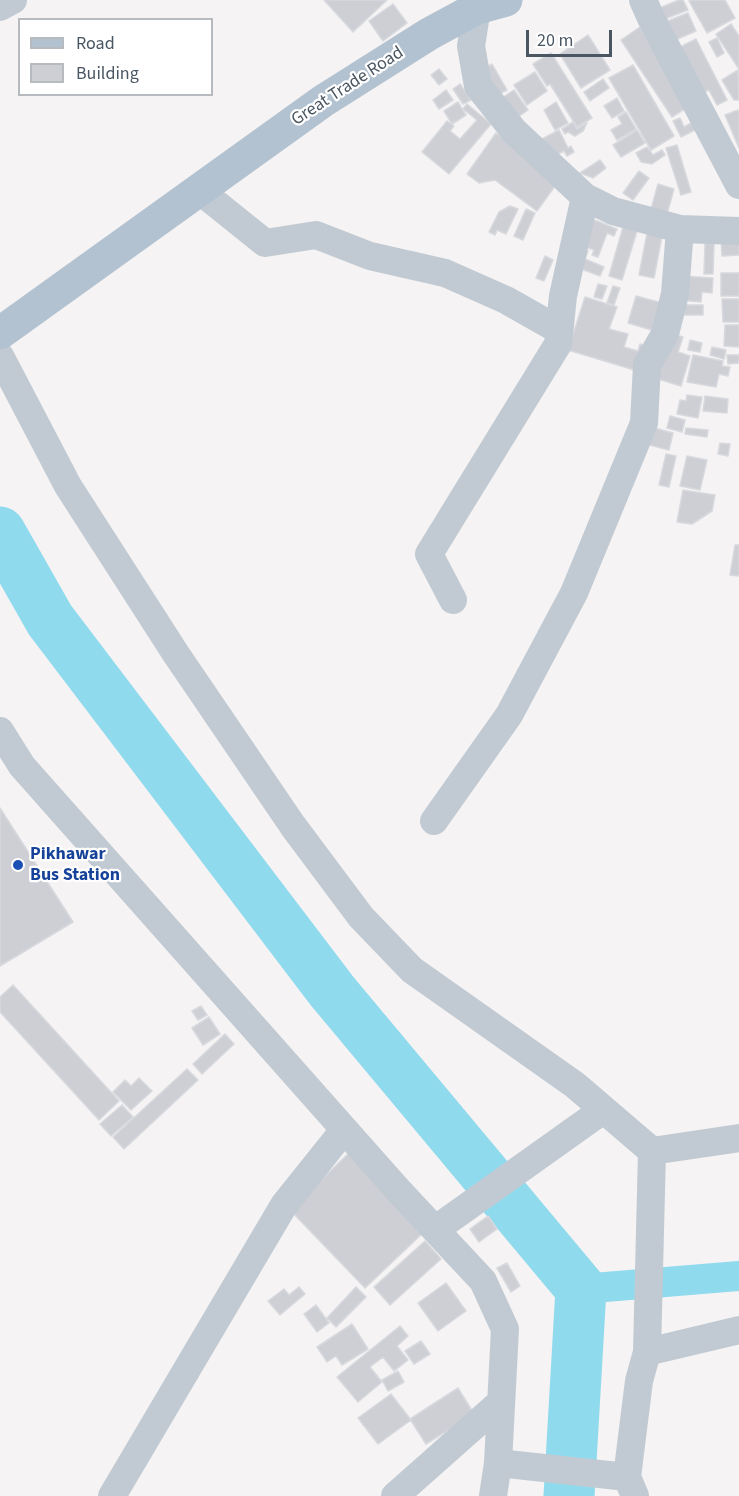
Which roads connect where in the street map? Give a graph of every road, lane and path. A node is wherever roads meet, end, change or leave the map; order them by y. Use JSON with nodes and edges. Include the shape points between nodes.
{"nodes":[{"id":1,"x":13,"y":0,"type":"edge"},
{"id":2,"x":643,"y":0,"type":"edge"},
{"id":3,"x":486,"y":3,"type":"edge"},
{"id":4,"x":0,"y":7,"type":"edge"},
{"id":5,"x":739,"y":185,"type":"edge"},
{"id":6,"x":199,"y":190,"type":"junction"},
{"id":7,"x":585,"y":197,"type":"junction"},
{"id":8,"x":680,"y":229,"type":"junction"},
{"id":9,"x":739,"y":231,"type":"edge"},
{"id":10,"x":559,"y":330,"type":"junction"},
{"id":11,"x":0,"y":333,"type":"edge"},
{"id":12,"x":0,"y":356,"type":"edge"},
{"id":13,"x":453,"y":600,"type":"dead end"},
{"id":14,"x":0,"y":731,"type":"edge"},
{"id":15,"x":434,"y":821,"type":"dead end"},
{"id":16,"x":597,"y":1115,"type":"junction"},
{"id":17,"x":344,"y":1130,"type":"junction"},
{"id":18,"x":739,"y":1138,"type":"edge"},
{"id":19,"x":652,"y":1151,"type":"junction"},
{"id":20,"x":443,"y":1225,"type":"junction"},
{"id":21,"x":739,"y":1330,"type":"edge"},
{"id":22,"x":647,"y":1352,"type":"junction"},
{"id":23,"x":501,"y":1402,"type":"junction"},
{"id":24,"x":498,"y":1463,"type":"junction"},
{"id":25,"x":631,"y":1486,"type":"edge"},
{"id":26,"x":112,"y":1496,"type":"edge"},
{"id":27,"x":395,"y":1496,"type":"edge"},
{"id":28,"x":493,"y":1496,"type":"edge"}],
"edges":[{"from":1,"to":4,"type":"street"},
{"from":2,"to":5,"type":"street"},
{"from":3,"to":6,"type":"main road","name":"Great Trade Road","via":[[323,101]]},
{"from":3,"to":7,"type":"street","via":[[471,46],[478,86],[514,131]]},
{"from":6,"to":10,"type":"street","via":[[265,243],[316,235],[370,256],[445,273],[506,300]]},
{"from":6,"to":11,"type":"main road","name":"Great Trade Road"},
{"from":7,"to":8,"type":"street","via":[[613,211]]},
{"from":7,"to":10,"type":"street"},
{"from":8,"to":9,"type":"street"},
{"from":8,"to":15,"type":"street","via":[[675,294],[664,334],[647,365],[644,423],[592,550],[574,593],[509,715]]},
{"from":10,"to":13,"type":"street","via":[[558,344],[429,554]]},
{"from":12,"to":16,"type":"street","via":[[68,486],[176,654],[292,826],[361,917],[412,970],[575,1085]]},
{"from":14,"to":17,"type":"street","via":[[22,766]]},
{"from":16,"to":19,"type":"street"},
{"from":16,"to":20,"type":"street"},
{"from":17,"to":20,"type":"street","via":[[398,1190]]},
{"from":17,"to":26,"type":"street","via":[[284,1205]]},
{"from":18,"to":19,"type":"street"},
{"from":19,"to":22,"type":"street"},
{"from":20,"to":23,"type":"street","via":[[483,1281],[506,1329]]},
{"from":21,"to":22,"type":"street"},
{"from":22,"to":25,"type":"street","via":[[639,1381]]},
{"from":23,"to":24,"type":"street"},
{"from":23,"to":27,"type":"street"},
{"from":24,"to":25,"type":"street"},
{"from":24,"to":28,"type":"street"}]}
